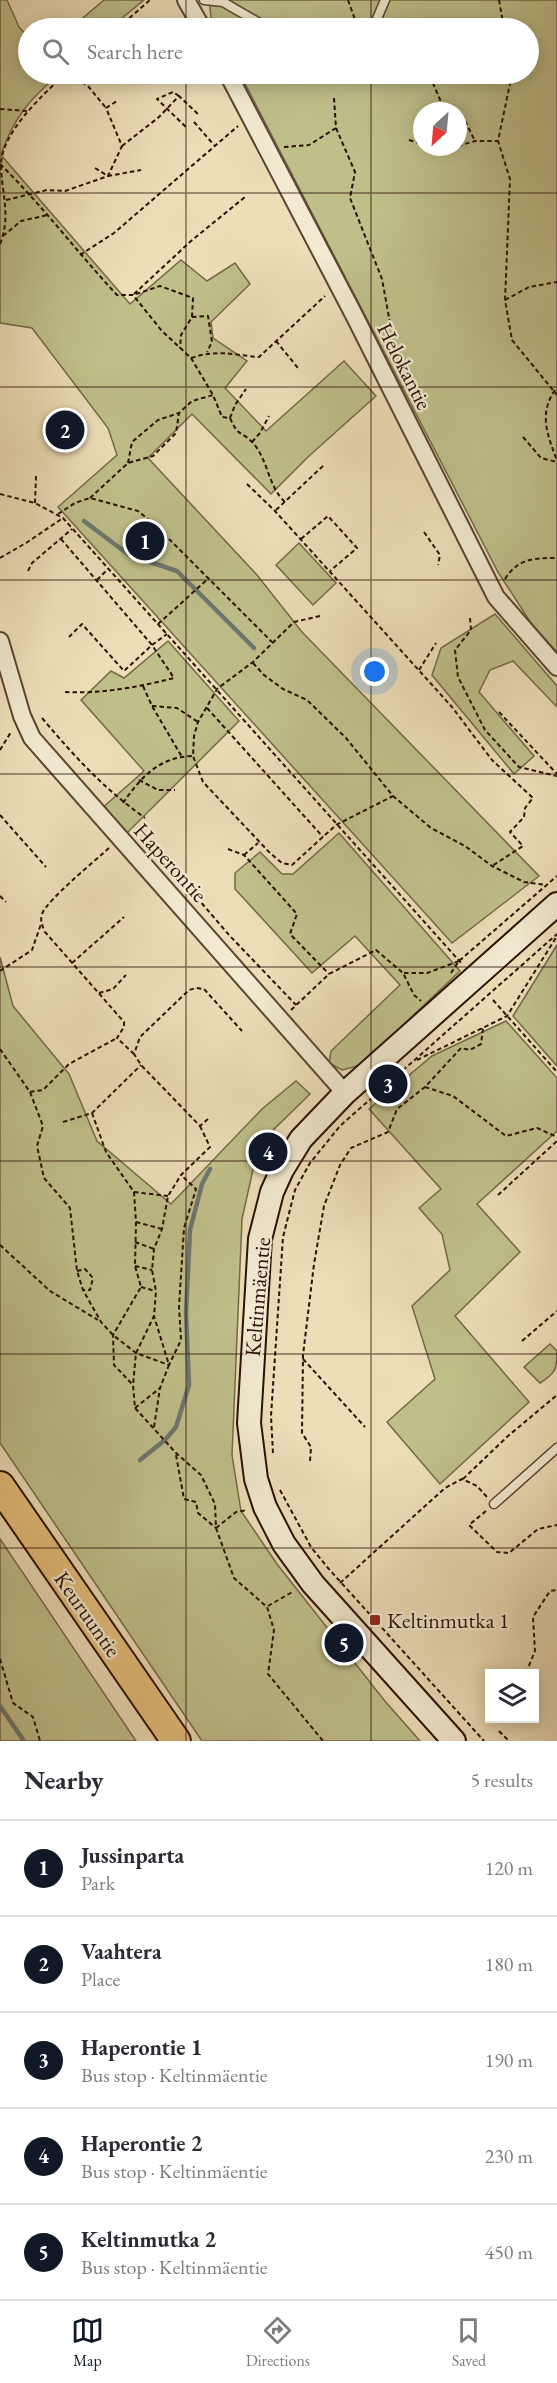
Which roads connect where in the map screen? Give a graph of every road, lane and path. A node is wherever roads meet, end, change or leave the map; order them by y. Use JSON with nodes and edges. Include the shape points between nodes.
{"nodes":[{"id":1,"x":150,"y":0,"type":"edge"},
{"id":2,"x":186,"y":0,"type":"edge"},
{"id":3,"x":204,"y":0,"type":"edge"},
{"id":4,"x":348,"y":0,"type":"edge"},
{"id":5,"x":385,"y":0,"type":"edge"},
{"id":6,"x":499,"y":0,"type":"edge"},
{"id":7,"x":129,"y":18,"type":"edge"},
{"id":8,"x":196,"y":18,"type":"edge"},
{"id":9,"x":251,"y":18,"type":"edge"},
{"id":10,"x":354,"y":18,"type":"edge"},
{"id":11,"x":377,"y":18,"type":"edge"},
{"id":12,"x":502,"y":18,"type":"edge"},
{"id":13,"x":56,"y":84,"type":"edge"},
{"id":14,"x":84,"y":84,"type":"edge"},
{"id":15,"x":233,"y":84,"type":"edge"},
{"id":16,"x":433,"y":84,"type":"edge"},
{"id":17,"x":510,"y":84,"type":"edge"},
{"id":18,"x":179,"y":96,"type":"junction"},
{"id":19,"x":334,"y":98,"type":"dead end"},
{"id":20,"x":117,"y":101,"type":"dead end"},
{"id":21,"x":441,"y":102,"type":"edge"},
{"id":22,"x":106,"y":108,"type":"junction"},
{"id":23,"x":167,"y":108,"type":"junction"},
{"id":24,"x":0,"y":109,"type":"edge"},
{"id":25,"x":27,"y":111,"type":"junction"},
{"id":26,"x":200,"y":116,"type":"dead end"},
{"id":27,"x":245,"y":120,"type":"dead end"},
{"id":28,"x":194,"y":122,"type":"dead end"},
{"id":29,"x":467,"y":125,"type":"edge"},
{"id":30,"x":187,"y":128,"type":"dead end"},
{"id":31,"x":336,"y":128,"type":"junction"},
{"id":32,"x":409,"y":140,"type":"dead end"},
{"id":33,"x":413,"y":141,"type":"edge"},
{"id":34,"x":475,"y":141,"type":"junction"},
{"id":35,"x":498,"y":141,"type":"junction"},
{"id":36,"x":467,"y":144,"type":"edge"},
{"id":37,"x":214,"y":145,"type":"junction"},
{"id":38,"x":122,"y":146,"type":"junction"},
{"id":39,"x":267,"y":147,"type":"junction"},
{"id":40,"x":0,"y":164,"type":"edge"},
{"id":41,"x":95,"y":168,"type":"dead end"},
{"id":42,"x":141,"y":171,"type":"dead end"},
{"id":43,"x":108,"y":176,"type":"junction"},
{"id":44,"x":32,"y":195,"type":"junction"},
{"id":45,"x":245,"y":197,"type":"dead end"},
{"id":46,"x":6,"y":200,"type":"junction"},
{"id":47,"x":48,"y":215,"type":"junction"},
{"id":48,"x":3,"y":236,"type":"junction"},
{"id":49,"x":0,"y":244,"type":"edge"},
{"id":50,"x":80,"y":255,"type":"junction"},
{"id":51,"x":557,"y":282,"type":"edge"},
{"id":52,"x":332,"y":290,"type":"dead end"},
{"id":53,"x":133,"y":295,"type":"junction"},
{"id":54,"x":505,"y":300,"type":"junction"},
{"id":55,"x":192,"y":317,"type":"junction"},
{"id":56,"x":366,"y":339,"type":"junction"},
{"id":57,"x":276,"y":340,"type":"junction"},
{"id":58,"x":180,"y":349,"type":"junction"},
{"id":59,"x":207,"y":352,"type":"junction"},
{"id":60,"x":191,"y":358,"type":"junction"},
{"id":61,"x":298,"y":368,"type":"dead end"},
{"id":62,"x":246,"y":389,"type":"dead end"},
{"id":63,"x":555,"y":390,"type":"junction"},
{"id":64,"x":557,"y":394,"type":"edge"},
{"id":65,"x":213,"y":395,"type":"junction"},
{"id":66,"x":179,"y":413,"type":"junction"},
{"id":67,"x":270,"y":416,"type":"dead end"},
{"id":68,"x":230,"y":417,"type":"junction"},
{"id":69,"x":523,"y":437,"type":"dead end"},
{"id":70,"x":252,"y":442,"type":"junction"},
{"id":71,"x":557,"y":461,"type":"edge"},
{"id":72,"x":128,"y":463,"type":"junction"},
{"id":73,"x":324,"y":465,"type":"dead end"},
{"id":74,"x":36,"y":476,"type":"dead end"},
{"id":75,"x":247,"y":483,"type":"dead end"},
{"id":76,"x":0,"y":494,"type":"edge"},
{"id":77,"x":90,"y":498,"type":"junction"},
{"id":78,"x":285,"y":502,"type":"junction"},
{"id":79,"x":35,"y":503,"type":"junction"},
{"id":80,"x":275,"y":510,"type":"junction"},
{"id":81,"x":58,"y":514,"type":"junction"},
{"id":82,"x":63,"y":518,"type":"junction"},
{"id":83,"x":72,"y":529,"type":"junction"},
{"id":84,"x":424,"y":532,"type":"dead end"},
{"id":85,"x":61,"y":539,"type":"junction"},
{"id":86,"x":301,"y":539,"type":"junction"},
{"id":87,"x":0,"y":558,"type":"edge"},
{"id":88,"x":557,"y":558,"type":"edge"},
{"id":89,"x":438,"y":565,"type":"dead end"},
{"id":90,"x":109,"y":569,"type":"junction"},
{"id":91,"x":28,"y":571,"type":"dead end"},
{"id":92,"x":330,"y":571,"type":"junction"},
{"id":93,"x":209,"y":578,"type":"junction"},
{"id":94,"x":97,"y":580,"type":"junction"},
{"id":95,"x":496,"y":597,"type":"junction"},
{"id":96,"x":320,"y":616,"type":"dead end"},
{"id":97,"x":470,"y":618,"type":"dead end"},
{"id":98,"x":158,"y":624,"type":"junction"},
{"id":99,"x":167,"y":634,"type":"junction"},
{"id":100,"x":69,"y":637,"type":"dead end"},
{"id":101,"x":0,"y":641,"type":"edge"},
{"id":102,"x":272,"y":642,"type":"junction"},
{"id":103,"x":436,"y":643,"type":"dead end"},
{"id":104,"x":152,"y":645,"type":"junction"},
{"id":105,"x":253,"y":662,"type":"junction"},
{"id":106,"x":557,"y":667,"type":"edge"},
{"id":107,"x":419,"y":670,"type":"junction"},
{"id":108,"x":143,"y":686,"type":"junction"},
{"id":109,"x":217,"y":689,"type":"junction"},
{"id":110,"x":65,"y":692,"type":"dead end"},
{"id":111,"x":152,"y":706,"type":"junction"},
{"id":112,"x":207,"y":708,"type":"junction"},
{"id":113,"x":499,"y":712,"type":"dead end"},
{"id":114,"x":37,"y":714,"type":"dead end"},
{"id":115,"x":198,"y":722,"type":"junction"},
{"id":116,"x":12,"y":730,"type":"dead end"},
{"id":117,"x":0,"y":750,"type":"edge"},
{"id":118,"x":193,"y":756,"type":"junction"},
{"id":119,"x":182,"y":757,"type":"junction"},
{"id":120,"x":557,"y":775,"type":"edge"},
{"id":121,"x":140,"y":780,"type":"junction"},
{"id":122,"x":175,"y":790,"type":"dead end"},
{"id":123,"x":393,"y":796,"type":"junction"},
{"id":124,"x":123,"y":803,"type":"junction"},
{"id":125,"x":0,"y":815,"type":"edge"},
{"id":126,"x":145,"y":819,"type":"dead end"},
{"id":127,"x":336,"y":825,"type":"junction"},
{"id":128,"x":322,"y":837,"type":"junction"},
{"id":129,"x":259,"y":842,"type":"junction"},
{"id":130,"x":111,"y":846,"type":"dead end"},
{"id":131,"x":228,"y":849,"type":"dead end"},
{"id":132,"x":244,"y":855,"type":"junction"},
{"id":133,"x":492,"y":866,"type":"junction"},
{"id":134,"x":46,"y":867,"type":"dead end"},
{"id":135,"x":557,"y":876,"type":"edge"},
{"id":136,"x":187,"y":886,"type":"dead end"},
{"id":137,"x":551,"y":895,"type":"edge"},
{"id":138,"x":0,"y":896,"type":"edge"},
{"id":139,"x":6,"y":902,"type":"dead end"},
{"id":140,"x":124,"y":917,"type":"dead end"},
{"id":141,"x":41,"y":923,"type":"junction"},
{"id":142,"x":557,"y":935,"type":"edge"},
{"id":143,"x":459,"y":961,"type":"junction"},
{"id":144,"x":72,"y":963,"type":"junction"},
{"id":145,"x":467,"y":969,"type":"dead end"},
{"id":146,"x":0,"y":971,"type":"edge"},
{"id":147,"x":403,"y":973,"type":"junction"},
{"id":148,"x":329,"y":974,"type":"junction"},
{"id":149,"x":126,"y":975,"type":"dead end"},
{"id":150,"x":99,"y":993,"type":"junction"},
{"id":151,"x":493,"y":1000,"type":"dead end"},
{"id":152,"x":296,"y":1005,"type":"junction"},
{"id":153,"x":434,"y":1014,"type":"junction"},
{"id":154,"x":507,"y":1016,"type":"junction"},
{"id":155,"x":281,"y":1021,"type":"junction"},
{"id":156,"x":483,"y":1028,"type":"junction"},
{"id":157,"x":242,"y":1030,"type":"dead end"},
{"id":158,"x":117,"y":1038,"type":"junction"},
{"id":159,"x":0,"y":1049,"type":"edge"},
{"id":160,"x":134,"y":1054,"type":"junction"},
{"id":161,"x":413,"y":1062,"type":"junction"},
{"id":162,"x":141,"y":1065,"type":"junction"},
{"id":163,"x":557,"y":1072,"type":"edge"},
{"id":164,"x":425,"y":1087,"type":"junction"},
{"id":165,"x":30,"y":1092,"type":"junction"},
{"id":166,"x":345,"y":1093,"type":"junction"},
{"id":167,"x":92,"y":1113,"type":"junction"},
{"id":168,"x":208,"y":1119,"type":"dead end"},
{"id":169,"x":63,"y":1122,"type":"dead end"},
{"id":170,"x":200,"y":1126,"type":"junction"},
{"id":171,"x":557,"y":1139,"type":"edge"},
{"id":172,"x":181,"y":1175,"type":"junction"},
{"id":173,"x":134,"y":1192,"type":"junction"},
{"id":174,"x":498,"y":1195,"type":"dead end"},
{"id":175,"x":168,"y":1196,"type":"junction"},
{"id":176,"x":136,"y":1222,"type":"junction"},
{"id":177,"x":162,"y":1229,"type":"junction"},
{"id":178,"x":135,"y":1242,"type":"junction"},
{"id":179,"x":0,"y":1245,"type":"edge"},
{"id":180,"x":154,"y":1249,"type":"junction"},
{"id":181,"x":135,"y":1266,"type":"junction"},
{"id":182,"x":152,"y":1270,"type":"junction"},
{"id":183,"x":77,"y":1271,"type":"junction"},
{"id":184,"x":141,"y":1287,"type":"junction"},
{"id":185,"x":83,"y":1290,"type":"junction"},
{"id":186,"x":156,"y":1292,"type":"junction"},
{"id":187,"x":557,"y":1311,"type":"edge"},
{"id":188,"x":154,"y":1316,"type":"junction"},
{"id":189,"x":101,"y":1322,"type":"junction"},
{"id":190,"x":113,"y":1335,"type":"junction"},
{"id":191,"x":522,"y":1341,"type":"dead end"},
{"id":192,"x":136,"y":1353,"type":"junction"},
{"id":193,"x":303,"y":1359,"type":"junction"},
{"id":194,"x":169,"y":1365,"type":"junction"},
{"id":195,"x":133,"y":1384,"type":"junction"},
{"id":196,"x":160,"y":1388,"type":"junction"},
{"id":197,"x":557,"y":1395,"type":"edge"},
{"id":198,"x":135,"y":1408,"type":"junction"},
{"id":199,"x":154,"y":1426,"type":"junction"},
{"id":200,"x":365,"y":1427,"type":"dead end"},
{"id":201,"x":557,"y":1448,"type":"edge"},
{"id":202,"x":176,"y":1453,"type":"junction"},
{"id":203,"x":310,"y":1461,"type":"dead end"},
{"id":204,"x":273,"y":1463,"type":"dead end"},
{"id":205,"x":462,"y":1479,"type":"junction"},
{"id":206,"x":278,"y":1485,"type":"dead end"},
{"id":207,"x":0,"y":1486,"type":"edge"},
{"id":208,"x":494,"y":1504,"type":"junction"},
{"id":209,"x":265,"y":1507,"type":"junction"},
{"id":210,"x":557,"y":1525,"type":"edge"},
{"id":211,"x":216,"y":1528,"type":"junction"},
{"id":212,"x":340,"y":1583,"type":"junction"},
{"id":213,"x":313,"y":1584,"type":"junction"},
{"id":214,"x":557,"y":1590,"type":"edge"},
{"id":215,"x":267,"y":1606,"type":"junction"},
{"id":216,"x":0,"y":1659,"type":"edge"},
{"id":217,"x":528,"y":1669,"type":"edge"},
{"id":218,"x":499,"y":1731,"type":"dead end"},
{"id":219,"x":40,"y":1741,"type":"edge"},
{"id":220,"x":176,"y":1741,"type":"edge"},
{"id":221,"x":323,"y":1741,"type":"edge"},
{"id":222,"x":454,"y":1741,"type":"edge"},
{"id":223,"x":484,"y":1741,"type":"edge"},
{"id":224,"x":509,"y":1741,"type":"edge"}],
"edges":[{"from":1,"to":7,"type":"path"},
{"from":2,"to":8,"type":"street"},
{"from":3,"to":9,"type":"lane","via":[[223,2]]},
{"from":4,"to":10,"type":"path"},
{"from":5,"to":11,"type":"lane"},
{"from":6,"to":12,"type":"path"},
{"from":13,"to":25,"type":"path"},
{"from":14,"to":22,"type":"path"},
{"from":15,"to":39,"type":"street","name":"Helokantie"},
{"from":16,"to":21,"type":"path"},
{"from":17,"to":35,"type":"path"},
{"from":18,"to":23,"type":"path"},
{"from":18,"to":23,"type":"path","via":[[173,92],[157,99]]},
{"from":18,"to":26,"type":"path"},
{"from":19,"to":31,"type":"path"},
{"from":20,"to":22,"type":"path"},
{"from":22,"to":38,"type":"path"},
{"from":23,"to":30,"type":"path"},
{"from":23,"to":38,"type":"path"},
{"from":24,"to":25,"type":"path"},
{"from":25,"to":40,"type":"path"},
{"from":27,"to":37,"type":"path"},
{"from":28,"to":37,"type":"path"},
{"from":29,"to":34,"type":"path"},
{"from":31,"to":39,"type":"path","via":[[309,145]]},
{"from":31,"to":56,"type":"path","via":[[355,172],[350,198],[382,279],[390,323]]},
{"from":32,"to":33,"type":"path"},
{"from":34,"to":35,"type":"path"},
{"from":34,"to":36,"type":"path"},
{"from":35,"to":54,"type":"path","via":[[510,178]]},
{"from":37,"to":50,"type":"path","via":[[114,233]]},
{"from":38,"to":43,"type":"path"},
{"from":39,"to":56,"type":"street","name":"Helokantie"},
{"from":40,"to":44,"type":"path"},
{"from":40,"to":46,"type":"path"},
{"from":41,"to":43,"type":"path"},
{"from":42,"to":43,"type":"path"},
{"from":43,"to":44,"type":"path","via":[[65,191],[46,190]]},
{"from":44,"to":46,"type":"path"},
{"from":44,"to":47,"type":"path"},
{"from":45,"to":53,"type":"path"},
{"from":46,"to":48,"type":"path"},
{"from":47,"to":48,"type":"path","via":[[21,221]]},
{"from":47,"to":50,"type":"path"},
{"from":48,"to":49,"type":"path"},
{"from":50,"to":53,"type":"path","via":[[117,295]]},
{"from":51,"to":54,"type":"path","via":[[529,287]]},
{"from":52,"to":57,"type":"path"},
{"from":53,"to":55,"type":"path","via":[[160,286],[194,298]]},
{"from":53,"to":58,"type":"path"},
{"from":54,"to":63,"type":"path","via":[[512,340]]},
{"from":55,"to":58,"type":"path","via":[[181,335]]},
{"from":55,"to":59,"type":"path","via":[[208,316],[212,342]]},
{"from":56,"to":95,"type":"street","name":"Helokantie"},
{"from":57,"to":59,"type":"path","via":[[259,357]]},
{"from":57,"to":61,"type":"path"},
{"from":58,"to":60,"type":"path"},
{"from":59,"to":60,"type":"path"},
{"from":60,"to":65,"type":"path"},
{"from":62,"to":68,"type":"path"},
{"from":63,"to":64,"type":"path"},
{"from":63,"to":71,"type":"path","via":[[547,402],[546,429]]},
{"from":65,"to":66,"type":"path","via":[[192,401]]},
{"from":65,"to":68,"type":"path","via":[[222,417]]},
{"from":66,"to":72,"type":"path","via":[[158,420],[132,442]]},
{"from":66,"to":72,"type":"path","via":[[176,433],[153,456]]},
{"from":67,"to":70,"type":"path"},
{"from":68,"to":70,"type":"path","via":[[237,433]]},
{"from":69,"to":71,"type":"path","via":[[541,458]]},
{"from":70,"to":78,"type":"path","via":[[278,496]]},
{"from":72,"to":77,"type":"path"},
{"from":73,"to":78,"type":"path"},
{"from":74,"to":79,"type":"path"},
{"from":75,"to":80,"type":"path"},
{"from":76,"to":79,"type":"path"},
{"from":77,"to":81,"type":"path"},
{"from":77,"to":93,"type":"path","via":[[138,511]]},
{"from":78,"to":80,"type":"path"},
{"from":79,"to":81,"type":"path"},
{"from":80,"to":86,"type":"path"},
{"from":81,"to":82,"type":"path"},
{"from":82,"to":83,"type":"path"},
{"from":82,"to":87,"type":"path"},
{"from":83,"to":85,"type":"path"},
{"from":83,"to":90,"type":"path"},
{"from":84,"to":89,"type":"path","via":[[440,555]]},
{"from":85,"to":91,"type":"path"},
{"from":85,"to":94,"type":"path"},
{"from":86,"to":92,"type":"path"},
{"from":86,"to":92,"type":"path","via":[[328,516],[357,548]]},
{"from":88,"to":95,"type":"path","via":[[530,558],[509,573]]},
{"from":90,"to":94,"type":"path"},
{"from":90,"to":98,"type":"path"},
{"from":92,"to":107,"type":"path"},
{"from":93,"to":98,"type":"path"},
{"from":93,"to":102,"type":"path"},
{"from":94,"to":104,"type":"path"},
{"from":95,"to":106,"type":"street","name":"Helokantie"},
{"from":96,"to":102,"type":"path","via":[[294,622]]},
{"from":97,"to":120,"type":"path","via":[[471,630],[455,650],[458,677],[485,730],[519,767]]},
{"from":98,"to":99,"type":"path"},
{"from":99,"to":104,"type":"path"},
{"from":99,"to":109,"type":"path"},
{"from":100,"to":104,"type":"path","via":[[82,624],[124,671]]},
{"from":101,"to":155,"type":"street","name":"Haperontie","via":[[32,738]]},
{"from":102,"to":105,"type":"path"},
{"from":103,"to":107,"type":"path"},
{"from":104,"to":108,"type":"path","via":[[174,678]]},
{"from":105,"to":109,"type":"path"},
{"from":105,"to":123,"type":"path","via":[[283,689],[307,700],[346,738]]},
{"from":107,"to":133,"type":"path","via":[[492,760],[533,798],[525,807],[524,817],[510,832],[523,846]]},
{"from":108,"to":110,"type":"path"},
{"from":108,"to":111,"type":"path"},
{"from":109,"to":112,"type":"path"},
{"from":109,"to":127,"type":"path"},
{"from":111,"to":115,"type":"path","via":[[177,708]]},
{"from":111,"to":119,"type":"path"},
{"from":112,"to":115,"type":"path"},
{"from":112,"to":128,"type":"path"},
{"from":113,"to":120,"type":"path"},
{"from":114,"to":124,"type":"path"},
{"from":115,"to":118,"type":"path"},
{"from":116,"to":117,"type":"path"},
{"from":118,"to":119,"type":"path"},
{"from":118,"to":129,"type":"path","via":[[203,782]]},
{"from":119,"to":121,"type":"path","via":[[158,765]]},
{"from":121,"to":122,"type":"path","via":[[158,790]]},
{"from":121,"to":124,"type":"path"},
{"from":123,"to":127,"type":"path"},
{"from":123,"to":133,"type":"path","via":[[431,828]]},
{"from":124,"to":126,"type":"path"},
{"from":125,"to":134,"type":"path"},
{"from":127,"to":128,"type":"path"},
{"from":127,"to":143,"type":"path"},
{"from":128,"to":129,"type":"path","via":[[292,865],[282,863]]},
{"from":129,"to":132,"type":"path"},
{"from":130,"to":141,"type":"path","via":[[53,899],[44,910]]},
{"from":131,"to":132,"type":"path"},
{"from":132,"to":148,"type":"path","via":[[297,914],[290,934]]},
{"from":133,"to":137,"type":"path"},
{"from":135,"to":137,"type":"path"},
{"from":136,"to":152,"type":"path"},
{"from":137,"to":143,"type":"path"},
{"from":137,"to":153,"type":"main road","name":"Keltinmäentie"},
{"from":138,"to":139,"type":"path"},
{"from":140,"to":144,"type":"path"},
{"from":141,"to":144,"type":"path"},
{"from":141,"to":146,"type":"path","via":[[32,950]]},
{"from":142,"to":154,"type":"path"},
{"from":142,"to":161,"type":"path"},
{"from":143,"to":145,"type":"path"},
{"from":143,"to":147,"type":"path","via":[[427,974]]},
{"from":144,"to":150,"type":"path"},
{"from":147,"to":148,"type":"path","via":[[376,950]]},
{"from":147,"to":153,"type":"path","via":[[414,994]]},
{"from":148,"to":152,"type":"path"},
{"from":149,"to":150,"type":"path","via":[[113,989]]},
{"from":150,"to":158,"type":"path","via":[[124,1022]]},
{"from":151,"to":154,"type":"path"},
{"from":152,"to":155,"type":"path"},
{"from":153,"to":166,"type":"main road","name":"Keltinmäentie"},
{"from":154,"to":156,"type":"path"},
{"from":154,"to":163,"type":"path"},
{"from":155,"to":166,"type":"street","name":"Haperontie"},
{"from":156,"to":161,"type":"path"},
{"from":156,"to":164,"type":"path","via":[[481,1044],[471,1050],[461,1048]]},
{"from":157,"to":160,"type":"path","via":[[204,989],[196,988],[189,990],[140,1037]]},
{"from":158,"to":160,"type":"path"},
{"from":158,"to":165,"type":"path","via":[[69,1064],[43,1090]]},
{"from":159,"to":165,"type":"path"},
{"from":160,"to":162,"type":"path"},
{"from":161,"to":204,"type":"path","via":[[340,1126],[310,1163],[295,1190],[283,1237],[271,1416]]},
{"from":162,"to":167,"type":"path"},
{"from":162,"to":170,"type":"path"},
{"from":164,"to":171,"type":"path","via":[[453,1096],[506,1136],[537,1128]]},
{"from":164,"to":193,"type":"path","via":[[397,1109],[388,1132],[351,1148],[339,1165],[324,1206]]},
{"from":165,"to":183,"type":"path","via":[[42,1126],[37,1146],[44,1178],[70,1208]]},
{"from":166,"to":209,"type":"main road","name":"Keltinmäentie","via":[[301,1138],[282,1170],[265,1215],[258,1260],[249,1423],[256,1479]]},
{"from":167,"to":169,"type":"path"},
{"from":167,"to":173,"type":"path","via":[[106,1152]]},
{"from":168,"to":170,"type":"path"},
{"from":170,"to":172,"type":"path","via":[[210,1147]]},
{"from":171,"to":174,"type":"path"},
{"from":172,"to":175,"type":"path"},
{"from":172,"to":194,"type":"path","via":[[196,1189],[184,1228],[181,1340]]},
{"from":173,"to":175,"type":"path"},
{"from":173,"to":176,"type":"path"},
{"from":175,"to":177,"type":"path"},
{"from":176,"to":177,"type":"path"},
{"from":176,"to":178,"type":"path"},
{"from":177,"to":180,"type":"path"},
{"from":178,"to":180,"type":"path"},
{"from":178,"to":181,"type":"path"},
{"from":179,"to":189,"type":"path","via":[[50,1291]]},
{"from":180,"to":182,"type":"path"},
{"from":181,"to":182,"type":"path"},
{"from":181,"to":184,"type":"path"},
{"from":182,"to":186,"type":"path"},
{"from":183,"to":185,"type":"path"},
{"from":183,"to":185,"type":"path","via":[[85,1269],[93,1278],[90,1290]]},
{"from":184,"to":186,"type":"path"},
{"from":184,"to":190,"type":"path"},
{"from":185,"to":189,"type":"path"},
{"from":186,"to":188,"type":"path"},
{"from":187,"to":191,"type":"path"},
{"from":188,"to":192,"type":"path"},
{"from":188,"to":194,"type":"path"},
{"from":189,"to":190,"type":"path"},
{"from":190,"to":192,"type":"path"},
{"from":190,"to":195,"type":"path","via":[[114,1365]]},
{"from":192,"to":194,"type":"path"},
{"from":192,"to":195,"type":"path"},
{"from":193,"to":200,"type":"path"},
{"from":193,"to":203,"type":"path","via":[[302,1433],[311,1447]]},
{"from":194,"to":196,"type":"path"},
{"from":195,"to":198,"type":"path"},
{"from":196,"to":198,"type":"path"},
{"from":196,"to":199,"type":"path"},
{"from":197,"to":205,"type":"path"},
{"from":198,"to":199,"type":"path"},
{"from":199,"to":202,"type":"path"},
{"from":201,"to":208,"type":"lane"},
{"from":202,"to":211,"type":"path","via":[[201,1475],[215,1504]]},
{"from":202,"to":211,"type":"path","via":[[184,1498],[196,1502],[198,1513]]},
{"from":205,"to":208,"type":"path","via":[[477,1486]]},
{"from":205,"to":212,"type":"path","via":[[445,1488]]},
{"from":206,"to":212,"type":"path","via":[[311,1547]]},
{"from":207,"to":220,"type":"highway","name":"Keuruuntie"},
{"from":208,"to":210,"type":"path","via":[[469,1525],[497,1551],[509,1553],[538,1529]]},
{"from":209,"to":211,"type":"path","via":[[236,1512]]},
{"from":209,"to":213,"type":"main road","name":"Keltinmäentie","via":[[284,1544]]},
{"from":211,"to":215,"type":"path","via":[[234,1578]]},
{"from":212,"to":223,"type":"path"},
{"from":213,"to":215,"type":"path"},
{"from":213,"to":222,"type":"main road","name":"Keltinmäentie"},
{"from":214,"to":217,"type":"path","via":[[550,1591],[533,1617],[535,1651]]},
{"from":215,"to":221,"type":"path","via":[[274,1630],[268,1674]]},
{"from":216,"to":219,"type":"path","via":[[13,1703],[33,1717]]},
{"from":218,"to":224,"type":"path"}]}
